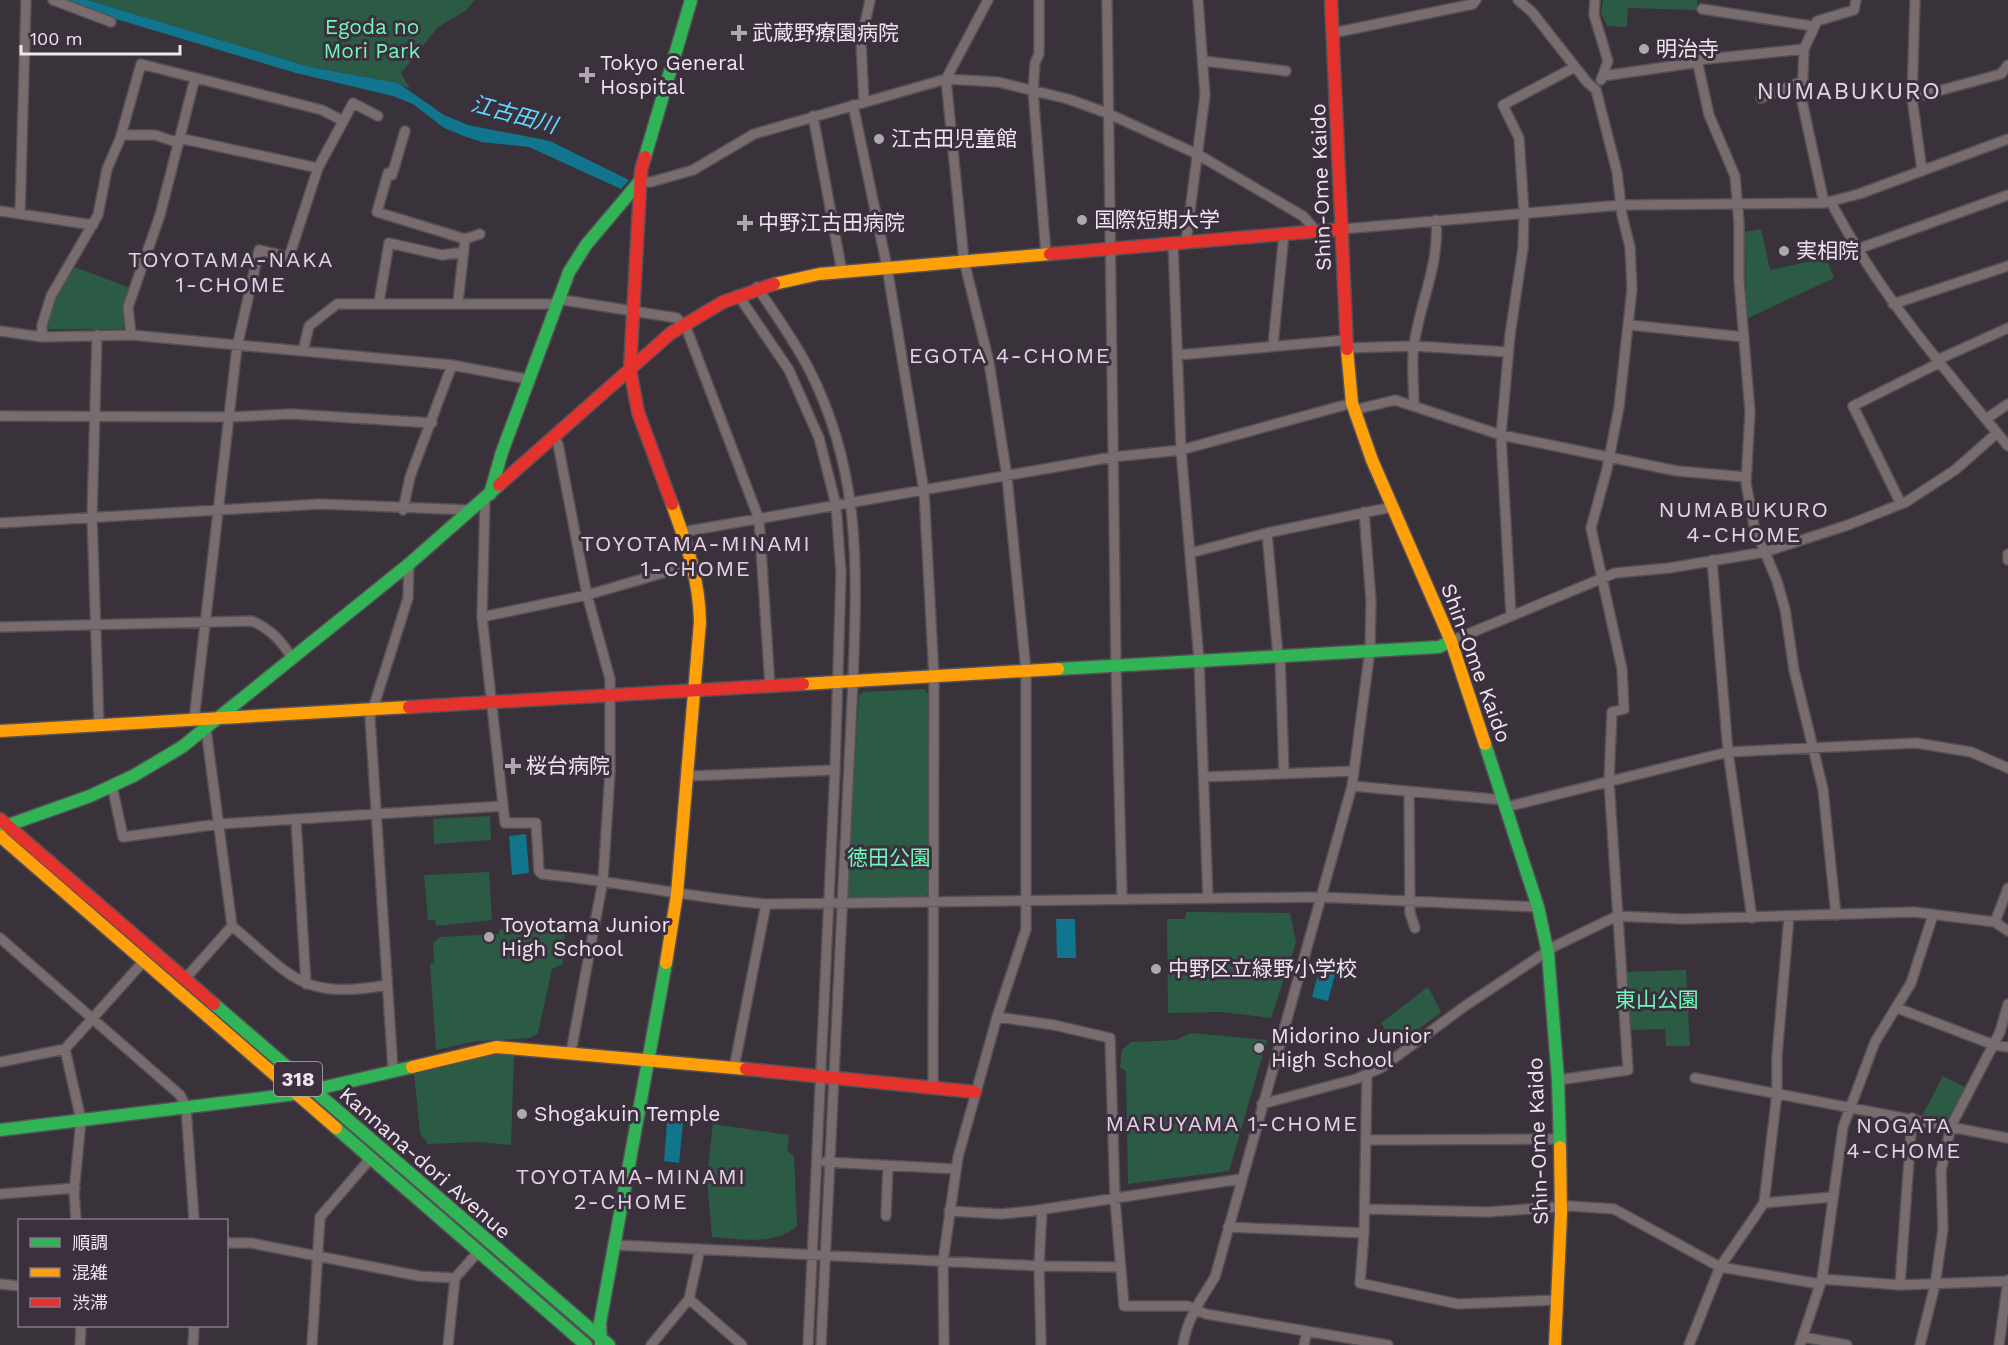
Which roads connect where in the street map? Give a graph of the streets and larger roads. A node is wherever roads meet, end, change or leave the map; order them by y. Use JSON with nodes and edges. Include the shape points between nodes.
{"nodes":[{"id":1,"x":26,"y":0,"type":"edge"},
{"id":2,"x":53,"y":0,"type":"edge"},
{"id":3,"x":691,"y":0,"type":"edge"},
{"id":4,"x":870,"y":0,"type":"edge"},
{"id":5,"x":988,"y":0,"type":"edge"},
{"id":6,"x":1039,"y":0,"type":"edge"},
{"id":7,"x":1107,"y":0,"type":"edge"},
{"id":8,"x":1198,"y":0,"type":"edge"},
{"id":9,"x":1330,"y":0,"type":"edge"},
{"id":10,"x":1476,"y":0,"type":"edge"},
{"id":11,"x":1518,"y":0,"type":"edge"},
{"id":12,"x":1594,"y":0,"type":"edge"},
{"id":13,"x":1856,"y":0,"type":"edge"},
{"id":14,"x":1915,"y":0,"type":"edge"},
{"id":15,"x":1702,"y":9,"type":"dead end"},
{"id":16,"x":111,"y":22,"type":"dead end"},
{"id":17,"x":1812,"y":26,"type":"junction"},
{"id":18,"x":1333,"y":33,"type":"junction"},
{"id":19,"x":1804,"y":49,"type":"junction"},
{"id":20,"x":1697,"y":60,"type":"junction"},
{"id":21,"x":1204,"y":61,"type":"junction"},
{"id":22,"x":2008,"y":65,"type":"edge"},
{"id":23,"x":1575,"y":67,"type":"junction"},
{"id":24,"x":1286,"y":71,"type":"dead end"},
{"id":25,"x":1603,"y":76,"type":"junction"},
{"id":26,"x":195,"y":78,"type":"junction"},
{"id":27,"x":946,"y":79,"type":"junction"},
{"id":28,"x":1801,"y":81,"type":"junction"},
{"id":29,"x":1596,"y":90,"type":"junction"},
{"id":30,"x":1033,"y":91,"type":"junction"},
{"id":31,"x":1761,"y":98,"type":"dead end"},
{"id":32,"x":1912,"y":98,"type":"junction"},
{"id":33,"x":864,"y":102,"type":"junction"},
{"id":34,"x":853,"y":105,"type":"junction"},
{"id":35,"x":1107,"y":113,"type":"junction"},
{"id":36,"x":378,"y":116,"type":"dead end"},
{"id":37,"x":813,"y":116,"type":"junction"},
{"id":38,"x":343,"y":121,"type":"junction"},
{"id":39,"x":405,"y":131,"type":"dead end"},
{"id":40,"x":121,"y":135,"type":"junction"},
{"id":41,"x":179,"y":140,"type":"junction"},
{"id":42,"x":2008,"y":141,"type":"edge"},
{"id":43,"x":1197,"y":154,"type":"junction"},
{"id":44,"x":318,"y":168,"type":"junction"},
{"id":45,"x":1922,"y":171,"type":"junction"},
{"id":46,"x":639,"y":183,"type":"junction"},
{"id":47,"x":2008,"y":195,"type":"edge"},
{"id":48,"x":1827,"y":203,"type":"junction"},
{"id":49,"x":1737,"y":204,"type":"junction"},
{"id":50,"x":1621,"y":205,"type":"junction"},
{"id":51,"x":0,"y":211,"type":"edge"},
{"id":52,"x":1524,"y":213,"type":"junction"},
{"id":53,"x":20,"y":214,"type":"junction"},
{"id":54,"x":1436,"y":220,"type":"junction"},
{"id":55,"x":93,"y":225,"type":"junction"},
{"id":56,"x":1342,"y":229,"type":"junction"},
{"id":57,"x":1316,"y":231,"type":"junction"},
{"id":58,"x":480,"y":234,"type":"dead end"},
{"id":59,"x":1284,"y":234,"type":"junction"},
{"id":60,"x":465,"y":239,"type":"junction"},
{"id":61,"x":1186,"y":242,"type":"junction"},
{"id":62,"x":1173,"y":243,"type":"junction"},
{"id":63,"x":1109,"y":249,"type":"junction"},
{"id":64,"x":1855,"y":250,"type":"junction"},
{"id":65,"x":464,"y":252,"type":"junction"},
{"id":66,"x":1046,"y":254,"type":"junction"},
{"id":67,"x":964,"y":261,"type":"junction"},
{"id":68,"x":2008,"y":266,"type":"edge"},
{"id":69,"x":887,"y":267,"type":"junction"},
{"id":70,"x":842,"y":272,"type":"junction"},
{"id":71,"x":757,"y":287,"type":"junction"},
{"id":72,"x":738,"y":295,"type":"junction"},
{"id":73,"x":379,"y":302,"type":"junction"},
{"id":74,"x":458,"y":302,"type":"junction"},
{"id":75,"x":556,"y":302,"type":"junction"},
{"id":76,"x":1893,"y":304,"type":"junction"},
{"id":77,"x":632,"y":310,"type":"junction"},
{"id":78,"x":683,"y":323,"type":"junction"},
{"id":79,"x":1630,"y":325,"type":"junction"},
{"id":80,"x":2008,"y":328,"type":"edge"},
{"id":81,"x":0,"y":331,"type":"edge"},
{"id":82,"x":97,"y":335,"type":"junction"},
{"id":83,"x":131,"y":335,"type":"junction"},
{"id":84,"x":42,"y":337,"type":"junction"},
{"id":85,"x":1744,"y":337,"type":"junction"},
{"id":86,"x":1346,"y":344,"type":"junction"},
{"id":87,"x":1273,"y":345,"type":"junction"},
{"id":88,"x":1414,"y":346,"type":"junction"},
{"id":89,"x":237,"y":347,"type":"junction"},
{"id":90,"x":303,"y":351,"type":"junction"},
{"id":91,"x":1508,"y":352,"type":"junction"},
{"id":92,"x":1178,"y":355,"type":"junction"},
{"id":93,"x":1938,"y":362,"type":"junction"},
{"id":94,"x":452,"y":365,"type":"junction"},
{"id":95,"x":630,"y":369,"type":"junction"},
{"id":96,"x":527,"y":379,"type":"junction"},
{"id":97,"x":2008,"y":404,"type":"edge"},
{"id":98,"x":1353,"y":406,"type":"junction"},
{"id":99,"x":1414,"y":406,"type":"junction"},
{"id":100,"x":95,"y":415,"type":"junction"},
{"id":101,"x":0,"y":416,"type":"edge"},
{"id":102,"x":229,"y":417,"type":"junction"},
{"id":103,"x":1986,"y":419,"type":"junction"},
{"id":104,"x":432,"y":423,"type":"junction"},
{"id":105,"x":1997,"y":433,"type":"junction"},
{"id":106,"x":1501,"y":435,"type":"junction"},
{"id":107,"x":554,"y":438,"type":"junction"},
{"id":108,"x":2008,"y":446,"type":"edge"},
{"id":109,"x":1181,"y":450,"type":"junction"},
{"id":110,"x":1608,"y":456,"type":"junction"},
{"id":111,"x":1113,"y":457,"type":"junction"},
{"id":112,"x":1007,"y":477,"type":"junction"},
{"id":113,"x":1746,"y":477,"type":"junction"},
{"id":114,"x":924,"y":491,"type":"junction"},
{"id":115,"x":488,"y":496,"type":"junction"},
{"id":116,"x":851,"y":503,"type":"junction"},
{"id":117,"x":1901,"y":504,"type":"junction"},
{"id":118,"x":836,"y":505,"type":"junction"},
{"id":119,"x":1392,"y":507,"type":"junction"},
{"id":120,"x":218,"y":508,"type":"junction"},
{"id":121,"x":403,"y":510,"type":"junction"},
{"id":122,"x":472,"y":510,"type":"junction"},
{"id":123,"x":1364,"y":512,"type":"junction"},
{"id":124,"x":92,"y":517,"type":"junction"},
{"id":125,"x":759,"y":519,"type":"junction"},
{"id":126,"x":0,"y":523,"type":"edge"},
{"id":127,"x":682,"y":532,"type":"junction"},
{"id":128,"x":1267,"y":533,"type":"junction"},
{"id":129,"x":1765,"y":552,"type":"junction"},
{"id":130,"x":1190,"y":553,"type":"junction"},
{"id":131,"x":2008,"y":554,"type":"edge"},
{"id":132,"x":1712,"y":560,"type":"junction"},
{"id":133,"x":2008,"y":560,"type":"edge"},
{"id":134,"x":409,"y":564,"type":"junction"},
{"id":135,"x":694,"y":564,"type":"junction"},
{"id":136,"x":1600,"y":578,"type":"junction"},
{"id":137,"x":587,"y":595,"type":"junction"},
{"id":138,"x":1511,"y":615,"type":"junction"},
{"id":139,"x":482,"y":617,"type":"junction"},
{"id":140,"x":205,"y":621,"type":"junction"},
{"id":141,"x":95,"y":624,"type":"junction"},
{"id":142,"x":0,"y":627,"type":"edge"},
{"id":143,"x":1451,"y":641,"type":"junction"},
{"id":144,"x":1370,"y":650,"type":"junction"},
{"id":145,"x":1279,"y":656,"type":"junction"},
{"id":146,"x":293,"y":659,"type":"junction"},
{"id":147,"x":1199,"y":660,"type":"junction"},
{"id":148,"x":1116,"y":666,"type":"junction"},
{"id":149,"x":1026,"y":671,"type":"junction"},
{"id":150,"x":934,"y":677,"type":"junction"},
{"id":151,"x":839,"y":681,"type":"junction"},
{"id":152,"x":853,"y":681,"type":"junction"},
{"id":153,"x":770,"y":686,"type":"junction"},
{"id":154,"x":696,"y":690,"type":"junction"},
{"id":155,"x":610,"y":696,"type":"junction"},
{"id":156,"x":491,"y":703,"type":"junction"},
{"id":157,"x":371,"y":710,"type":"junction"},
{"id":158,"x":218,"y":718,"type":"junction"},
{"id":159,"x":194,"y":720,"type":"junction"},
{"id":160,"x":99,"y":725,"type":"junction"},
{"id":161,"x":206,"y":729,"type":"junction"},
{"id":162,"x":0,"y":731,"type":"edge"},
{"id":163,"x":1813,"y":747,"type":"junction"},
{"id":164,"x":1728,"y":752,"type":"junction"},
{"id":165,"x":2008,"y":768,"type":"edge"},
{"id":166,"x":835,"y":770,"type":"junction"},
{"id":167,"x":1354,"y":771,"type":"junction"},
{"id":168,"x":1284,"y":773,"type":"junction"},
{"id":169,"x":690,"y":776,"type":"junction"},
{"id":170,"x":1204,"y":777,"type":"junction"},
{"id":171,"x":1609,"y":781,"type":"junction"},
{"id":172,"x":112,"y":786,"type":"junction"},
{"id":173,"x":1352,"y":786,"type":"junction"},
{"id":174,"x":1409,"y":792,"type":"junction"},
{"id":175,"x":1505,"y":804,"type":"junction"},
{"id":176,"x":503,"y":806,"type":"junction"},
{"id":177,"x":377,"y":814,"type":"junction"},
{"id":178,"x":296,"y":820,"type":"junction"},
{"id":179,"x":219,"y":824,"type":"junction"},
{"id":180,"x":2,"y":827,"type":"edge"},
{"id":181,"x":603,"y":880,"type":"junction"},
{"id":182,"x":2008,"y":888,"type":"edge"},
{"id":183,"x":677,"y":894,"type":"junction"},
{"id":184,"x":1320,"y":897,"type":"junction"},
{"id":185,"x":1122,"y":898,"type":"junction"},
{"id":186,"x":1208,"y":898,"type":"junction"},
{"id":187,"x":1026,"y":900,"type":"junction"},
{"id":188,"x":1410,"y":900,"type":"junction"},
{"id":189,"x":933,"y":902,"type":"junction"},
{"id":190,"x":828,"y":903,"type":"junction"},
{"id":191,"x":842,"y":903,"type":"junction"},
{"id":192,"x":766,"y":904,"type":"junction"},
{"id":193,"x":1538,"y":907,"type":"junction"},
{"id":194,"x":1836,"y":915,"type":"junction"},
{"id":195,"x":1933,"y":915,"type":"junction"},
{"id":196,"x":1617,"y":916,"type":"junction"},
{"id":197,"x":1789,"y":917,"type":"junction"},
{"id":198,"x":1752,"y":918,"type":"junction"},
{"id":199,"x":1995,"y":922,"type":"junction"},
{"id":200,"x":232,"y":926,"type":"junction"},
{"id":201,"x":1415,"y":928,"type":"dead end"},
{"id":202,"x":2008,"y":931,"type":"edge"},
{"id":203,"x":0,"y":938,"type":"edge"},
{"id":204,"x":1551,"y":949,"type":"junction"},
{"id":205,"x":143,"y":962,"type":"junction"},
{"id":206,"x":184,"y":980,"type":"junction"},
{"id":207,"x":306,"y":984,"type":"junction"},
{"id":208,"x":387,"y":985,"type":"junction"},
{"id":209,"x":2008,"y":1004,"type":"edge"},
{"id":210,"x":1897,"y":1008,"type":"junction"},
{"id":211,"x":997,"y":1017,"type":"junction"},
{"id":212,"x":93,"y":1019,"type":"junction"},
{"id":213,"x":1994,"y":1045,"type":"junction"},
{"id":214,"x":2008,"y":1047,"type":"edge"},
{"id":215,"x":65,"y":1049,"type":"junction"},
{"id":216,"x":571,"y":1052,"type":"junction"},
{"id":217,"x":1,"y":1059,"type":"edge"},
{"id":218,"x":650,"y":1061,"type":"junction"},
{"id":219,"x":735,"y":1068,"type":"junction"},
{"id":220,"x":393,"y":1071,"type":"junction"},
{"id":221,"x":1368,"y":1074,"type":"junction"},
{"id":222,"x":820,"y":1077,"type":"junction"},
{"id":223,"x":834,"y":1078,"type":"junction"},
{"id":224,"x":1695,"y":1078,"type":"dead end"},
{"id":225,"x":1558,"y":1080,"type":"junction"},
{"id":226,"x":933,"y":1088,"type":"junction"},
{"id":227,"x":312,"y":1091,"type":"junction"},
{"id":228,"x":975,"y":1092,"type":"junction"},
{"id":229,"x":1777,"y":1093,"type":"junction"},
{"id":230,"x":295,"y":1094,"type":"junction"},
{"id":231,"x":1263,"y":1104,"type":"junction"},
{"id":232,"x":1849,"y":1106,"type":"junction"},
{"id":233,"x":186,"y":1107,"type":"junction"},
{"id":234,"x":1912,"y":1118,"type":"junction"},
{"id":235,"x":81,"y":1120,"type":"junction"},
{"id":236,"x":1951,"y":1126,"type":"junction"},
{"id":237,"x":0,"y":1130,"type":"edge"},
{"id":238,"x":2008,"y":1138,"type":"edge"},
{"id":239,"x":1559,"y":1139,"type":"junction"},
{"id":240,"x":1368,"y":1140,"type":"junction"},
{"id":241,"x":370,"y":1159,"type":"junction"},
{"id":242,"x":816,"y":1162,"type":"junction"},
{"id":243,"x":830,"y":1163,"type":"junction"},
{"id":244,"x":888,"y":1166,"type":"junction"},
{"id":245,"x":956,"y":1169,"type":"junction"},
{"id":246,"x":1240,"y":1179,"type":"junction"},
{"id":247,"x":75,"y":1188,"type":"junction"},
{"id":248,"x":0,"y":1194,"type":"edge"},
{"id":249,"x":1832,"y":1197,"type":"junction"},
{"id":250,"x":1115,"y":1200,"type":"junction"},
{"id":251,"x":1764,"y":1203,"type":"junction"},
{"id":252,"x":1561,"y":1206,"type":"junction"},
{"id":253,"x":1365,"y":1209,"type":"junction"},
{"id":254,"x":1042,"y":1210,"type":"junction"},
{"id":255,"x":949,"y":1212,"type":"junction"},
{"id":256,"x":886,"y":1216,"type":"dead end"},
{"id":257,"x":76,"y":1219,"type":"edge"},
{"id":258,"x":194,"y":1219,"type":"edge"},
{"id":259,"x":1227,"y":1227,"type":"junction"},
{"id":260,"x":1364,"y":1233,"type":"junction"},
{"id":261,"x":228,"y":1243,"type":"edge"},
{"id":262,"x":615,"y":1245,"type":"junction"},
{"id":263,"x":700,"y":1249,"type":"junction"},
{"id":264,"x":478,"y":1252,"type":"junction"},
{"id":265,"x":812,"y":1253,"type":"junction"},
{"id":266,"x":825,"y":1254,"type":"junction"},
{"id":267,"x":318,"y":1255,"type":"junction"},
{"id":268,"x":943,"y":1261,"type":"junction"},
{"id":269,"x":1039,"y":1266,"type":"junction"},
{"id":270,"x":1121,"y":1266,"type":"junction"},
{"id":271,"x":1720,"y":1267,"type":"junction"},
{"id":272,"x":455,"y":1278,"type":"junction"},
{"id":273,"x":1821,"y":1281,"type":"junction"},
{"id":274,"x":2008,"y":1281,"type":"edge"},
{"id":275,"x":0,"y":1284,"type":"edge"},
{"id":276,"x":1900,"y":1285,"type":"junction"},
{"id":277,"x":1935,"y":1285,"type":"junction"},
{"id":278,"x":18,"y":1286,"type":"edge"},
{"id":279,"x":689,"y":1299,"type":"junction"},
{"id":280,"x":1558,"y":1300,"type":"junction"},
{"id":281,"x":1194,"y":1310,"type":"junction"},
{"id":282,"x":81,"y":1327,"type":"edge"},
{"id":283,"x":194,"y":1327,"type":"edge"},
{"id":284,"x":1306,"y":1331,"type":"junction"},
{"id":285,"x":600,"y":1341,"type":"edge"},
{"id":286,"x":1802,"y":1341,"type":"edge"},
{"id":287,"x":80,"y":1345,"type":"edge"},
{"id":288,"x":193,"y":1345,"type":"edge"},
{"id":289,"x":312,"y":1345,"type":"edge"},
{"id":290,"x":448,"y":1345,"type":"edge"},
{"id":291,"x":586,"y":1345,"type":"edge"},
{"id":292,"x":609,"y":1345,"type":"edge"},
{"id":293,"x":651,"y":1345,"type":"edge"},
{"id":294,"x":742,"y":1345,"type":"edge"},
{"id":295,"x":808,"y":1345,"type":"edge"},
{"id":296,"x":821,"y":1345,"type":"edge"},
{"id":297,"x":944,"y":1345,"type":"edge"},
{"id":298,"x":1041,"y":1345,"type":"edge"},
{"id":299,"x":1183,"y":1345,"type":"edge"},
{"id":300,"x":1304,"y":1345,"type":"edge"},
{"id":301,"x":1388,"y":1345,"type":"edge"},
{"id":302,"x":1555,"y":1345,"type":"edge"},
{"id":303,"x":1689,"y":1345,"type":"edge"},
{"id":304,"x":1847,"y":1345,"type":"edge"},
{"id":305,"x":1920,"y":1345,"type":"edge"},
{"id":306,"x":1999,"y":1345,"type":"edge"}],
"edges":[{"from":1,"to":53,"type":"street"},
{"from":2,"to":16,"type":"street"},
{"from":3,"to":46,"type":"street"},
{"from":4,"to":33,"type":"street","via":[[861,42]]},
{"from":5,"to":27,"type":"street"},
{"from":6,"to":30,"type":"street","via":[[1039,54]]},
{"from":7,"to":35,"type":"street"},
{"from":8,"to":21,"type":"street"},
{"from":9,"to":18,"type":"street","name":"Shin-Ome Kaido"},
{"from":10,"to":18,"type":"street","via":[[1473,4]]},
{"from":11,"to":23,"type":"street"},
{"from":12,"to":25,"type":"street","via":[[1594,15],[1608,61]]},
{"from":13,"to":17,"type":"street","via":[[1854,10]]},
{"from":14,"to":32,"type":"street"},
{"from":15,"to":17,"type":"street"},
{"from":17,"to":19,"type":"street"},
{"from":18,"to":56,"type":"street","name":"Shin-Ome Kaido"},
{"from":19,"to":20,"type":"street"},
{"from":19,"to":28,"type":"street"},
{"from":20,"to":25,"type":"street"},
{"from":20,"to":49,"type":"street","via":[[1709,116],[1735,176]]},
{"from":21,"to":24,"type":"street"},
{"from":21,"to":43,"type":"street","via":[[1205,95]]},
{"from":22,"to":32,"type":"street","via":[[2001,74]]},
{"from":23,"to":29,"type":"street"},
{"from":23,"to":52,"type":"street","via":[[1503,105],[1519,138]]},
{"from":25,"to":29,"type":"street"},
{"from":26,"to":38,"type":"street","via":[[322,110]]},
{"from":26,"to":40,"type":"street","via":[[141,64]]},
{"from":26,"to":41,"type":"street"},
{"from":27,"to":30,"type":"street","via":[[998,82]]},
{"from":27,"to":33,"type":"street"},
{"from":27,"to":67,"type":"street"},
{"from":28,"to":31,"type":"street"},
{"from":28,"to":48,"type":"street","via":[[1802,101]]},
{"from":29,"to":50,"type":"street","via":[[1617,172]]},
{"from":30,"to":35,"type":"street"},
{"from":30,"to":66,"type":"street"},
{"from":32,"to":45,"type":"street"},
{"from":33,"to":34,"type":"street"},
{"from":34,"to":37,"type":"street"},
{"from":34,"to":69,"type":"street"},
{"from":35,"to":43,"type":"street"},
{"from":35,"to":63,"type":"street"},
{"from":36,"to":38,"type":"street","via":[[353,103]]},
{"from":37,"to":46,"type":"street","via":[[754,134],[693,170]]},
{"from":37,"to":70,"type":"street"},
{"from":38,"to":44,"type":"street"},
{"from":39,"to":60,"type":"street","via":[[377,212]]},
{"from":40,"to":41,"type":"street"},
{"from":40,"to":55,"type":"street","via":[[107,169]]},
{"from":41,"to":44,"type":"street"},
{"from":41,"to":83,"type":"street","via":[[160,215],[128,307]]},
{"from":42,"to":45,"type":"street"},
{"from":43,"to":57,"type":"street","via":[[1303,216]]},
{"from":43,"to":61,"type":"street"},
{"from":44,"to":89,"type":"street","via":[[289,257],[259,250]]},
{"from":45,"to":48,"type":"street"},
{"from":46,"to":75,"type":"street","via":[[578,256]]},
{"from":46,"to":77,"type":"street"},
{"from":47,"to":64,"type":"street"},
{"from":48,"to":49,"type":"street"},
{"from":48,"to":64,"type":"street"},
{"from":49,"to":50,"type":"street"},
{"from":49,"to":85,"type":"street"},
{"from":50,"to":52,"type":"street"},
{"from":50,"to":79,"type":"street","via":[[1630,247]]},
{"from":51,"to":53,"type":"street"},
{"from":52,"to":54,"type":"street"},
{"from":52,"to":91,"type":"street","via":[[1523,249]]},
{"from":53,"to":55,"type":"street"},
{"from":54,"to":56,"type":"street"},
{"from":54,"to":88,"type":"street","via":[[1435,259]]},
{"from":55,"to":84,"type":"street","via":[[51,296]]},
{"from":56,"to":57,"type":"street"},
{"from":56,"to":86,"type":"street","name":"Shin-Ome Kaido"},
{"from":57,"to":59,"type":"street"},
{"from":58,"to":60,"type":"street"},
{"from":59,"to":61,"type":"street"},
{"from":59,"to":87,"type":"street"},
{"from":60,"to":65,"type":"street"},
{"from":61,"to":62,"type":"street"},
{"from":62,"to":63,"type":"street"},
{"from":62,"to":92,"type":"street"},
{"from":63,"to":66,"type":"street"},
{"from":63,"to":111,"type":"street"},
{"from":64,"to":76,"type":"street"},
{"from":65,"to":73,"type":"street","via":[[442,255],[389,243]]},
{"from":65,"to":74,"type":"street"},
{"from":66,"to":67,"type":"street"},
{"from":67,"to":69,"type":"street"},
{"from":67,"to":112,"type":"street","via":[[990,362]]},
{"from":68,"to":76,"type":"street"},
{"from":69,"to":70,"type":"street"},
{"from":69,"to":114,"type":"street"},
{"from":70,"to":71,"type":"street"},
{"from":71,"to":72,"type":"street"},
{"from":71,"to":116,"type":"street","via":[[809,369],[830,423]]},
{"from":72,"to":78,"type":"street"},
{"from":72,"to":118,"type":"street","via":[[789,370],[808,409],[825,455]]},
{"from":73,"to":74,"type":"street"},
{"from":73,"to":90,"type":"street","via":[[337,304],[309,326]]},
{"from":74,"to":75,"type":"street"},
{"from":75,"to":77,"type":"street"},
{"from":75,"to":96,"type":"street"},
{"from":76,"to":93,"type":"street"},
{"from":77,"to":78,"type":"street","via":[[677,318]]},
{"from":77,"to":95,"type":"street"},
{"from":78,"to":95,"type":"street"},
{"from":78,"to":125,"type":"street"},
{"from":79,"to":85,"type":"street"},
{"from":79,"to":110,"type":"street"},
{"from":80,"to":93,"type":"street"},
{"from":81,"to":84,"type":"street"},
{"from":82,"to":83,"type":"street"},
{"from":82,"to":84,"type":"street"},
{"from":82,"to":100,"type":"street"},
{"from":83,"to":89,"type":"street"},
{"from":85,"to":113,"type":"street","via":[[1750,412]]},
{"from":86,"to":87,"type":"street"},
{"from":86,"to":88,"type":"street"},
{"from":86,"to":98,"type":"street","name":"Shin-Ome Kaido"},
{"from":87,"to":92,"type":"street"},
{"from":88,"to":91,"type":"street"},
{"from":88,"to":99,"type":"street"},
{"from":89,"to":90,"type":"street"},
{"from":89,"to":102,"type":"street"},
{"from":90,"to":94,"type":"street"},
{"from":91,"to":106,"type":"street"},
{"from":92,"to":109,"type":"street"},
{"from":93,"to":103,"type":"street"},
{"from":93,"to":117,"type":"street","via":[[1853,406]]},
{"from":94,"to":96,"type":"street"},
{"from":94,"to":104,"type":"street"},
{"from":95,"to":107,"type":"street"},
{"from":95,"to":127,"type":"street","via":[[638,412]]},
{"from":96,"to":115,"type":"street"},
{"from":97,"to":103,"type":"street"},
{"from":98,"to":99,"type":"street","via":[[1395,400]]},
{"from":98,"to":109,"type":"street"},
{"from":98,"to":119,"type":"street","name":"Shin-Ome Kaido"},
{"from":99,"to":106,"type":"street"},
{"from":100,"to":101,"type":"street"},
{"from":100,"to":102,"type":"street"},
{"from":100,"to":124,"type":"street"},
{"from":102,"to":104,"type":"street","via":[[292,414]]},
{"from":102,"to":120,"type":"street"},
{"from":103,"to":105,"type":"street"},
{"from":104,"to":121,"type":"street","via":[[410,477]]},
{"from":105,"to":108,"type":"street"},
{"from":105,"to":117,"type":"street","via":[[1955,470]]},
{"from":106,"to":110,"type":"street"},
{"from":106,"to":138,"type":"street"},
{"from":107,"to":115,"type":"street"},
{"from":107,"to":137,"type":"street"},
{"from":109,"to":111,"type":"street"},
{"from":109,"to":130,"type":"street"},
{"from":110,"to":113,"type":"street","via":[[1702,475]]},
{"from":110,"to":136,"type":"street","via":[[1591,528]]},
{"from":111,"to":112,"type":"street"},
{"from":111,"to":148,"type":"street"},
{"from":112,"to":114,"type":"street"},
{"from":112,"to":149,"type":"street"},
{"from":113,"to":129,"type":"street","via":[[1754,525]]},
{"from":114,"to":116,"type":"street"},
{"from":114,"to":150,"type":"street"},
{"from":115,"to":122,"type":"street"},
{"from":115,"to":139,"type":"street"},
{"from":116,"to":118,"type":"street"},
{"from":116,"to":152,"type":"street","via":[[857,572]]},
{"from":117,"to":129,"type":"street"},
{"from":118,"to":125,"type":"street"},
{"from":118,"to":151,"type":"street","via":[[841,573]]},
{"from":119,"to":123,"type":"street"},
{"from":119,"to":143,"type":"street","name":"Shin-Ome Kaido"},
{"from":120,"to":121,"type":"street","via":[[321,504]]},
{"from":120,"to":124,"type":"street"},
{"from":120,"to":140,"type":"street"},
{"from":121,"to":122,"type":"street"},
{"from":122,"to":134,"type":"street"},
{"from":123,"to":128,"type":"street"},
{"from":123,"to":144,"type":"street","via":[[1371,600]]},
{"from":124,"to":126,"type":"street"},
{"from":124,"to":141,"type":"street"},
{"from":125,"to":127,"type":"street"},
{"from":125,"to":153,"type":"street"},
{"from":127,"to":135,"type":"street"},
{"from":128,"to":130,"type":"street"},
{"from":128,"to":145,"type":"street"},
{"from":129,"to":132,"type":"street"},
{"from":129,"to":163,"type":"street","via":[[1785,609],[1794,670]]},
{"from":130,"to":147,"type":"street"},
{"from":131,"to":133,"type":"street"},
{"from":132,"to":136,"type":"street"},
{"from":132,"to":164,"type":"street"},
{"from":134,"to":146,"type":"street"},
{"from":134,"to":157,"type":"street","via":[[408,598]]},
{"from":135,"to":137,"type":"street"},
{"from":135,"to":154,"type":"street","via":[[700,622]]},
{"from":136,"to":138,"type":"street"},
{"from":136,"to":171,"type":"street","via":[[1622,669],[1624,709],[1612,712]]},
{"from":137,"to":139,"type":"street"},
{"from":137,"to":155,"type":"street","via":[[610,679]]},
{"from":138,"to":143,"type":"street"},
{"from":139,"to":156,"type":"street"},
{"from":140,"to":141,"type":"street"},
{"from":140,"to":146,"type":"street","via":[[252,621],[279,638]]},
{"from":140,"to":159,"type":"street"},
{"from":141,"to":142,"type":"street"},
{"from":141,"to":160,"type":"street"},
{"from":143,"to":144,"type":"street","via":[[1439,647]]},
{"from":143,"to":175,"type":"street","name":"Shin-Ome Kaido"},
{"from":144,"to":145,"type":"street"},
{"from":144,"to":167,"type":"street"},
{"from":145,"to":147,"type":"street"},
{"from":145,"to":168,"type":"street"},
{"from":146,"to":158,"type":"street"},
{"from":147,"to":148,"type":"street"},
{"from":147,"to":170,"type":"street"},
{"from":148,"to":149,"type":"street"},
{"from":148,"to":185,"type":"street"},
{"from":149,"to":150,"type":"street"},
{"from":149,"to":187,"type":"street"},
{"from":150,"to":152,"type":"street"},
{"from":150,"to":189,"type":"street"},
{"from":151,"to":152,"type":"street"},
{"from":151,"to":153,"type":"street"},
{"from":151,"to":166,"type":"street"},
{"from":152,"to":191,"type":"street"},
{"from":153,"to":154,"type":"street"},
{"from":154,"to":155,"type":"street"},
{"from":154,"to":169,"type":"street"},
{"from":155,"to":156,"type":"street"},
{"from":155,"to":181,"type":"street"},
{"from":156,"to":157,"type":"street"},
{"from":156,"to":176,"type":"street"},
{"from":157,"to":158,"type":"street"},
{"from":157,"to":177,"type":"street"},
{"from":158,"to":159,"type":"street"},
{"from":158,"to":161,"type":"street"},
{"from":159,"to":160,"type":"street"},
{"from":160,"to":162,"type":"street"},
{"from":161,"to":172,"type":"street","via":[[166,757]]},
{"from":161,"to":179,"type":"street"},
{"from":163,"to":164,"type":"street"},
{"from":163,"to":165,"type":"street","via":[[1916,743],[1971,752]]},
{"from":163,"to":194,"type":"street","via":[[1824,798]]},
{"from":164,"to":171,"type":"street"},
{"from":164,"to":198,"type":"street"},
{"from":166,"to":169,"type":"street"},
{"from":166,"to":190,"type":"street"},
{"from":167,"to":168,"type":"street"},
{"from":167,"to":173,"type":"street"},
{"from":168,"to":170,"type":"street"},
{"from":169,"to":183,"type":"street"},
{"from":170,"to":186,"type":"street"},
{"from":171,"to":175,"type":"street"},
{"from":171,"to":196,"type":"street"},
{"from":172,"to":179,"type":"street","via":[[123,837]]},
{"from":172,"to":180,"type":"street"},
{"from":173,"to":174,"type":"street"},
{"from":173,"to":184,"type":"street"},
{"from":174,"to":175,"type":"street"},
{"from":174,"to":188,"type":"street"},
{"from":175,"to":193,"type":"street","name":"Shin-Ome Kaido"},
{"from":176,"to":177,"type":"street"},
{"from":176,"to":181,"type":"street","via":[[506,824],[536,823],[542,874]]},
{"from":177,"to":178,"type":"street"},
{"from":177,"to":208,"type":"street"},
{"from":178,"to":179,"type":"street"},
{"from":178,"to":207,"type":"street"},
{"from":179,"to":200,"type":"street"},
{"from":180,"to":205,"type":"street","name":"Kannana-dori Avenue","number":"318"},
{"from":180,"to":206,"type":"street","name":"Kannana-dori Avenue","number":"318"},
{"from":181,"to":183,"type":"street"},
{"from":181,"to":216,"type":"street"},
{"from":182,"to":199,"type":"street"},
{"from":183,"to":192,"type":"street"},
{"from":183,"to":218,"type":"street"},
{"from":184,"to":186,"type":"street"},
{"from":184,"to":188,"type":"street"},
{"from":184,"to":231,"type":"street"},
{"from":185,"to":186,"type":"street"},
{"from":185,"to":187,"type":"street"},
{"from":187,"to":189,"type":"street"},
{"from":187,"to":211,"type":"street","via":[[1026,929]]},
{"from":188,"to":193,"type":"street"},
{"from":188,"to":201,"type":"street"},
{"from":189,"to":191,"type":"street"},
{"from":189,"to":226,"type":"street"},
{"from":190,"to":191,"type":"street"},
{"from":190,"to":192,"type":"street"},
{"from":190,"to":222,"type":"street"},
{"from":191,"to":223,"type":"street"},
{"from":192,"to":219,"type":"street"},
{"from":193,"to":204,"type":"street","name":"Shin-Ome Kaido"},
{"from":194,"to":195,"type":"street"},
{"from":194,"to":197,"type":"street"},
{"from":195,"to":199,"type":"street"},
{"from":195,"to":210,"type":"street","via":[[1921,960]]},
{"from":196,"to":198,"type":"street"},
{"from":196,"to":204,"type":"street"},
{"from":196,"to":225,"type":"street","via":[[1628,1070]]},
{"from":197,"to":198,"type":"street"},
{"from":197,"to":229,"type":"street"},
{"from":199,"to":202,"type":"street"},
{"from":200,"to":206,"type":"street"},
{"from":200,"to":207,"type":"street","via":[[292,977]]},
{"from":203,"to":212,"type":"street"},
{"from":204,"to":221,"type":"street"},
{"from":204,"to":225,"type":"street","name":"Shin-Ome Kaido"},
{"from":205,"to":212,"type":"street"},
{"from":205,"to":230,"type":"street","name":"Kannana-dori Avenue","number":"318"},
{"from":206,"to":227,"type":"street","name":"Kannana-dori Avenue","number":"318"},
{"from":207,"to":208,"type":"street","via":[[336,991]]},
{"from":208,"to":220,"type":"street"},
{"from":209,"to":213,"type":"street"},
{"from":210,"to":213,"type":"street"},
{"from":210,"to":232,"type":"street","via":[[1875,1042]]},
{"from":211,"to":228,"type":"street"},
{"from":211,"to":250,"type":"street","via":[[1110,1038]]},
{"from":212,"to":215,"type":"street"},
{"from":212,"to":233,"type":"street","via":[[180,1095]]},
{"from":213,"to":214,"type":"street"},
{"from":213,"to":236,"type":"street"},
{"from":215,"to":217,"type":"street"},
{"from":215,"to":235,"type":"street"},
{"from":216,"to":218,"type":"street"},
{"from":216,"to":220,"type":"street","via":[[496,1047]]},
{"from":218,"to":219,"type":"street"},
{"from":218,"to":262,"type":"street"},
{"from":219,"to":222,"type":"street"},
{"from":220,"to":227,"type":"street"},
{"from":221,"to":231,"type":"street"},
{"from":221,"to":240,"type":"street"},
{"from":222,"to":223,"type":"street"},
{"from":222,"to":242,"type":"street"},
{"from":223,"to":226,"type":"street"},
{"from":223,"to":243,"type":"street"},
{"from":224,"to":229,"type":"street"},
{"from":225,"to":239,"type":"street","name":"Shin-Ome Kaido"},
{"from":226,"to":228,"type":"street"},
{"from":227,"to":230,"type":"street"},
{"from":227,"to":285,"type":"street","name":"Kannana-dori Avenue","number":"318"},
{"from":228,"to":245,"type":"street"},
{"from":229,"to":232,"type":"street"},
{"from":229,"to":251,"type":"street"},
{"from":230,"to":233,"type":"street"},
{"from":230,"to":241,"type":"street","name":"Kannana-dori Avenue","number":"318"},
{"from":231,"to":246,"type":"street"},
{"from":232,"to":234,"type":"street"},
{"from":232,"to":249,"type":"street"},
{"from":233,"to":235,"type":"street"},
{"from":233,"to":258,"type":"street"},
{"from":234,"to":236,"type":"street"},
{"from":234,"to":276,"type":"street"},
{"from":235,"to":237,"type":"street"},
{"from":235,"to":247,"type":"street"},
{"from":236,"to":238,"type":"street"},
{"from":236,"to":277,"type":"street","via":[[1941,1171],[1943,1229]]},
{"from":239,"to":240,"type":"street"},
{"from":239,"to":252,"type":"street","name":"Shin-Ome Kaido"},
{"from":240,"to":253,"type":"street"},
{"from":241,"to":264,"type":"street","name":"Kannana-dori Avenue","number":"318"},
{"from":241,"to":267,"type":"street","via":[[320,1217]]},
{"from":242,"to":243,"type":"street"},
{"from":242,"to":265,"type":"street"},
{"from":243,"to":244,"type":"street"},
{"from":243,"to":266,"type":"street"},
{"from":244,"to":245,"type":"street"},
{"from":244,"to":256,"type":"street"},
{"from":245,"to":255,"type":"street"},
{"from":246,"to":250,"type":"street"},
{"from":246,"to":259,"type":"street"},
{"from":247,"to":248,"type":"street"},
{"from":247,"to":257,"type":"street"},
{"from":249,"to":251,"type":"street"},
{"from":249,"to":273,"type":"street"},
{"from":250,"to":254,"type":"street"},
{"from":250,"to":270,"type":"street"},
{"from":251,"to":271,"type":"street"},
{"from":252,"to":253,"type":"street","via":[[1488,1212]]},
{"from":252,"to":271,"type":"street","via":[[1614,1209]]},
{"from":252,"to":280,"type":"street","name":"Shin-Ome Kaido"},
{"from":253,"to":260,"type":"street"},
{"from":254,"to":255,"type":"street","via":[[1001,1214]]},
{"from":254,"to":269,"type":"street"},
{"from":255,"to":268,"type":"street"},
{"from":259,"to":260,"type":"street"},
{"from":259,"to":281,"type":"street","via":[[1215,1277]]},
{"from":260,"to":280,"type":"street","via":[[1360,1283],[1458,1304]]},
{"from":261,"to":267,"type":"street","via":[[251,1243]]},
{"from":262,"to":263,"type":"street"},
{"from":262,"to":285,"type":"street"},
{"from":263,"to":265,"type":"street"},
{"from":263,"to":279,"type":"street"},
{"from":264,"to":272,"type":"street"},
{"from":264,"to":291,"type":"street","name":"Kannana-dori Avenue","number":"318"},
{"from":265,"to":266,"type":"street"},
{"from":265,"to":295,"type":"street"},
{"from":266,"to":268,"type":"street"},
{"from":266,"to":296,"type":"street"},
{"from":267,"to":272,"type":"street","via":[[418,1276]]},
{"from":267,"to":289,"type":"street"},
{"from":268,"to":269,"type":"street"},
{"from":268,"to":297,"type":"street"},
{"from":269,"to":270,"type":"street"},
{"from":269,"to":298,"type":"street"},
{"from":270,"to":281,"type":"street","via":[[1124,1306],[1188,1306]]},
{"from":271,"to":273,"type":"street"},
{"from":271,"to":303,"type":"street"},
{"from":272,"to":290,"type":"street"},
{"from":273,"to":276,"type":"street"},
{"from":273,"to":286,"type":"street"},
{"from":274,"to":277,"type":"street"},
{"from":274,"to":306,"type":"street"},
{"from":275,"to":278,"type":"street"},
{"from":276,"to":277,"type":"street"},
{"from":277,"to":305,"type":"street"},
{"from":279,"to":293,"type":"street"},
{"from":279,"to":294,"type":"street"},
{"from":280,"to":302,"type":"street","name":"Shin-Ome Kaido"},
{"from":281,"to":284,"type":"street"},
{"from":281,"to":299,"type":"street"},
{"from":282,"to":287,"type":"street"},
{"from":283,"to":288,"type":"street"},
{"from":284,"to":300,"type":"street"},
{"from":284,"to":301,"type":"street"},
{"from":285,"to":292,"type":"street","name":"Kannana-dori Avenue","number":"318"},
{"from":286,"to":304,"type":"street"}]}
